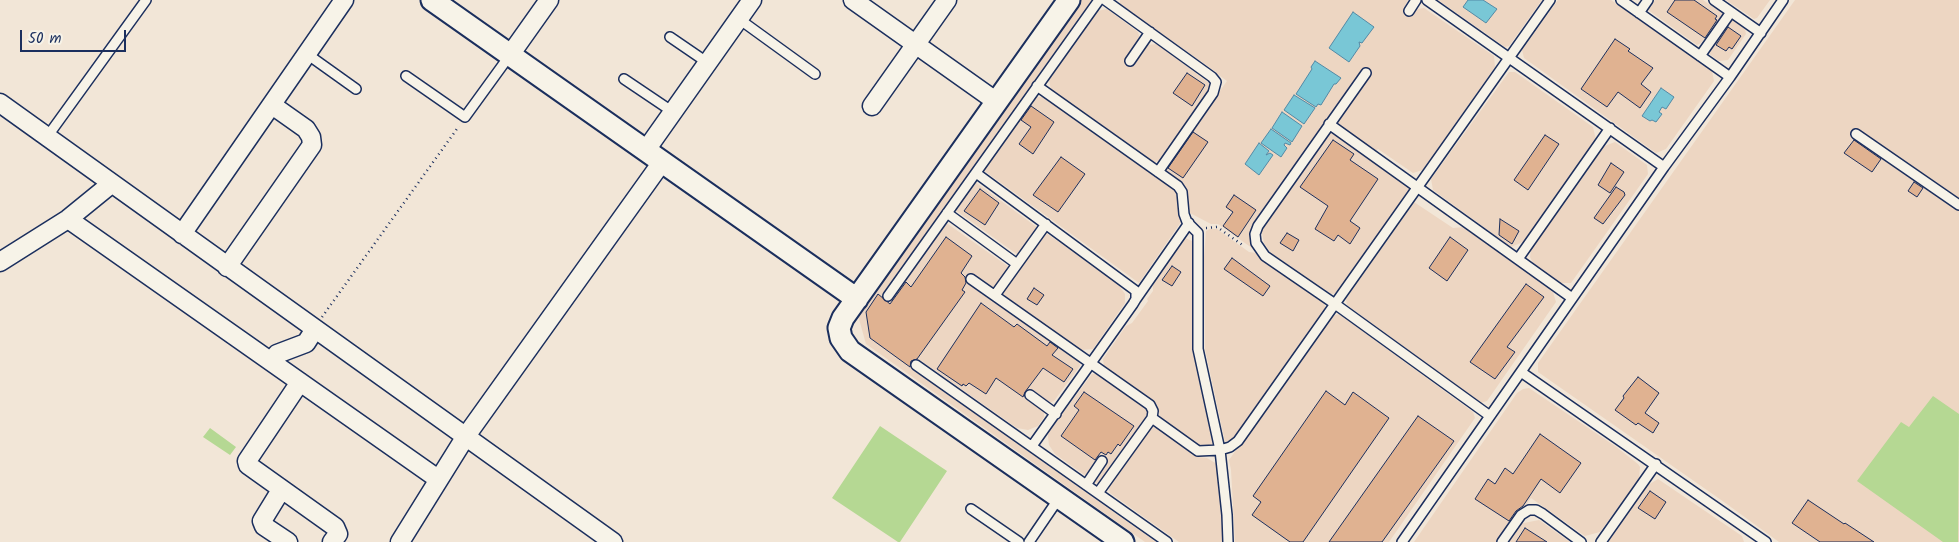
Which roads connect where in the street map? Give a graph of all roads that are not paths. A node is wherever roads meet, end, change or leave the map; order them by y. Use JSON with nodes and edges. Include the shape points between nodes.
{"nodes":[{"id":1,"x":146,"y":0,"type":"edge"},
{"id":2,"x":344,"y":0,"type":"edge"},
{"id":3,"x":432,"y":0,"type":"edge"},
{"id":4,"x":549,"y":0,"type":"edge"},
{"id":5,"x":752,"y":0,"type":"edge"},
{"id":6,"x":853,"y":0,"type":"edge"},
{"id":7,"x":947,"y":0,"type":"edge"},
{"id":8,"x":1070,"y":0,"type":"edge"},
{"id":9,"x":1100,"y":0,"type":"edge"},
{"id":10,"x":1105,"y":0,"type":"edge"},
{"id":11,"x":1416,"y":0,"type":"edge"},
{"id":12,"x":1427,"y":0,"type":"edge"},
{"id":13,"x":1550,"y":0,"type":"edge"},
{"id":14,"x":1621,"y":0,"type":"edge"},
{"id":15,"x":1648,"y":0,"type":"edge"},
{"id":16,"x":1714,"y":0,"type":"edge"},
{"id":17,"x":1783,"y":0,"type":"edge"},
{"id":18,"x":1409,"y":11,"type":"dead end"},
{"id":19,"x":1639,"y":12,"type":"junction"},
{"id":20,"x":1731,"y":12,"type":"junction"},
{"id":21,"x":739,"y":19,"type":"junction"},
{"id":22,"x":1150,"y":32,"type":"junction"},
{"id":23,"x":1761,"y":33,"type":"junction"},
{"id":24,"x":670,"y":37,"type":"dead end"},
{"id":25,"x":916,"y":44,"type":"junction"},
{"id":26,"x":307,"y":54,"type":"junction"},
{"id":27,"x":510,"y":55,"type":"junction"},
{"id":28,"x":1700,"y":56,"type":"junction"},
{"id":29,"x":1509,"y":57,"type":"junction"},
{"id":30,"x":1130,"y":61,"type":"dead end"},
{"id":31,"x":708,"y":63,"type":"junction"},
{"id":32,"x":1366,"y":73,"type":"dead end"},
{"id":33,"x":815,"y":74,"type":"dead end"},
{"id":34,"x":406,"y":76,"type":"dead end"},
{"id":35,"x":1730,"y":77,"type":"junction"},
{"id":36,"x":624,"y":79,"type":"dead end"},
{"id":37,"x":1037,"y":86,"type":"junction"},
{"id":38,"x":356,"y":89,"type":"dead end"},
{"id":39,"x":997,"y":102,"type":"junction"},
{"id":40,"x":0,"y":103,"type":"edge"},
{"id":41,"x":272,"y":105,"type":"junction"},
{"id":42,"x":872,"y":106,"type":"dead end"},
{"id":43,"x":672,"y":112,"type":"junction"},
{"id":44,"x":1329,"y":124,"type":"junction"},
{"id":45,"x":1610,"y":128,"type":"junction"},
{"id":46,"x":1856,"y":134,"type":"dead end"},
{"id":47,"x":47,"y":137,"type":"junction"},
{"id":48,"x":654,"y":156,"type":"junction"},
{"id":49,"x":1664,"y":166,"type":"junction"},
{"id":50,"x":1158,"y":172,"type":"junction"},
{"id":51,"x":976,"y":173,"type":"junction"},
{"id":52,"x":112,"y":184,"type":"junction"},
{"id":53,"x":1419,"y":188,"type":"junction"},
{"id":54,"x":1959,"y":205,"type":"edge"},
{"id":55,"x":947,"y":214,"type":"junction"},
{"id":56,"x":68,"y":219,"type":"junction"},
{"id":57,"x":1046,"y":224,"type":"junction"},
{"id":58,"x":1191,"y":226,"type":"junction"},
{"id":59,"x":182,"y":234,"type":"junction"},
{"id":60,"x":1518,"y":259,"type":"junction"},
{"id":61,"x":0,"y":262,"type":"edge"},
{"id":62,"x":1017,"y":264,"type":"junction"},
{"id":63,"x":227,"y":267,"type":"junction"},
{"id":64,"x":971,"y":279,"type":"dead end"},
{"id":65,"x":888,"y":296,"type":"dead end"},
{"id":66,"x":995,"y":296,"type":"junction"},
{"id":67,"x":1572,"y":298,"type":"junction"},
{"id":68,"x":858,"y":299,"type":"junction"},
{"id":69,"x":1136,"y":299,"type":"junction"},
{"id":70,"x":1335,"y":304,"type":"junction"},
{"id":71,"x":315,"y":328,"type":"junction"},
{"id":72,"x":271,"y":361,"type":"junction"},
{"id":73,"x":1092,"y":364,"type":"junction"},
{"id":74,"x":916,"y":365,"type":"dead end"},
{"id":75,"x":1521,"y":372,"type":"junction"},
{"id":76,"x":300,"y":382,"type":"junction"},
{"id":77,"x":1030,"y":395,"type":"dead end"},
{"id":78,"x":1056,"y":414,"type":"junction"},
{"id":79,"x":1490,"y":416,"type":"junction"},
{"id":80,"x":1152,"y":418,"type":"junction"},
{"id":81,"x":466,"y":436,"type":"junction"},
{"id":82,"x":1032,"y":446,"type":"junction"},
{"id":83,"x":1220,"y":450,"type":"junction"},
{"id":84,"x":1102,"y":462,"type":"dead end"},
{"id":85,"x":1656,"y":464,"type":"junction"},
{"id":86,"x":438,"y":479,"type":"junction"},
{"id":87,"x":1086,"y":484,"type":"junction"},
{"id":88,"x":282,"y":490,"type":"junction"},
{"id":89,"x":1098,"y":493,"type":"junction"},
{"id":90,"x":1059,"y":497,"type":"junction"},
{"id":91,"x":971,"y":508,"type":"dead end"},
{"id":92,"x":1754,"y":539,"type":"edge"},
{"id":93,"x":288,"y":542,"type":"edge"},
{"id":94,"x":332,"y":542,"type":"edge"},
{"id":95,"x":400,"y":542,"type":"edge"},
{"id":96,"x":613,"y":542,"type":"edge"},
{"id":97,"x":1019,"y":542,"type":"edge"},
{"id":98,"x":1029,"y":542,"type":"edge"},
{"id":99,"x":1123,"y":542,"type":"edge"},
{"id":100,"x":1167,"y":542,"type":"edge"},
{"id":101,"x":1228,"y":542,"type":"edge"},
{"id":102,"x":1402,"y":542,"type":"edge"},
{"id":103,"x":1502,"y":542,"type":"edge"},
{"id":104,"x":1581,"y":542,"type":"edge"},
{"id":105,"x":1601,"y":542,"type":"edge"},
{"id":106,"x":1766,"y":542,"type":"edge"}],
"edges":[{"from":1,"to":47,"type":"lane"},
{"from":2,"to":26,"type":"street"},
{"from":3,"to":27,"type":"street"},
{"from":4,"to":27,"type":"street"},
{"from":5,"to":21,"type":"street"},
{"from":6,"to":25,"type":"street"},
{"from":7,"to":25,"type":"street"},
{"from":8,"to":39,"type":"street"},
{"from":9,"to":37,"type":"lane"},
{"from":10,"to":22,"type":"lane"},
{"from":11,"to":18,"type":"lane"},
{"from":12,"to":29,"type":"lane"},
{"from":13,"to":29,"type":"lane"},
{"from":14,"to":19,"type":"lane"},
{"from":15,"to":19,"type":"lane"},
{"from":16,"to":20,"type":"lane"},
{"from":17,"to":23,"type":"lane"},
{"from":19,"to":28,"type":"lane"},
{"from":20,"to":23,"type":"lane"},
{"from":20,"to":28,"type":"lane"},
{"from":21,"to":31,"type":"street"},
{"from":21,"to":33,"type":"lane"},
{"from":22,"to":30,"type":"lane"},
{"from":22,"to":50,"type":"lane","via":[[1216,82],[1213,93]]},
{"from":23,"to":35,"type":"lane"},
{"from":24,"to":31,"type":"lane"},
{"from":25,"to":39,"type":"street"},
{"from":25,"to":42,"type":"street"},
{"from":26,"to":38,"type":"lane"},
{"from":26,"to":41,"type":"street"},
{"from":27,"to":34,"type":"lane","via":[[465,117]]},
{"from":27,"to":48,"type":"street"},
{"from":28,"to":35,"type":"lane"},
{"from":29,"to":45,"type":"lane"},
{"from":29,"to":53,"type":"lane"},
{"from":31,"to":43,"type":"street"},
{"from":32,"to":44,"type":"lane"},
{"from":35,"to":49,"type":"lane"},
{"from":36,"to":43,"type":"lane"},
{"from":37,"to":50,"type":"lane"},
{"from":37,"to":51,"type":"lane"},
{"from":39,"to":68,"type":"street"},
{"from":40,"to":47,"type":"street"},
{"from":41,"to":59,"type":"street"},
{"from":41,"to":63,"type":"street","via":[[306,129],[312,144]]},
{"from":43,"to":48,"type":"street"},
{"from":44,"to":53,"type":"lane"},
{"from":44,"to":70,"type":"lane","via":[[1255,234],[1259,249],[1265,256]]},
{"from":45,"to":49,"type":"lane"},
{"from":45,"to":60,"type":"lane"},
{"from":46,"to":54,"type":"lane"},
{"from":47,"to":52,"type":"street"},
{"from":48,"to":68,"type":"street"},
{"from":48,"to":81,"type":"street"},
{"from":49,"to":67,"type":"lane"},
{"from":50,"to":58,"type":"lane","via":[[1182,192],[1184,214]]},
{"from":51,"to":55,"type":"lane"},
{"from":51,"to":57,"type":"lane"},
{"from":52,"to":56,"type":"street"},
{"from":52,"to":59,"type":"street"},
{"from":53,"to":60,"type":"lane"},
{"from":53,"to":70,"type":"lane"},
{"from":55,"to":62,"type":"lane"},
{"from":55,"to":65,"type":"lane"},
{"from":56,"to":61,"type":"street"},
{"from":56,"to":72,"type":"street"},
{"from":57,"to":62,"type":"lane"},
{"from":57,"to":69,"type":"lane","via":[[1131,286],[1136,291]]},
{"from":58,"to":69,"type":"lane"},
{"from":58,"to":83,"type":"lane","via":[[1198,233],[1198,349]]},
{"from":59,"to":63,"type":"street"},
{"from":60,"to":67,"type":"lane"},
{"from":62,"to":66,"type":"lane"},
{"from":63,"to":71,"type":"street"},
{"from":64,"to":66,"type":"lane"},
{"from":66,"to":73,"type":"lane"},
{"from":67,"to":75,"type":"lane"},
{"from":68,"to":90,"type":"street","via":[[839,328],[841,338],[850,351]]},
{"from":69,"to":73,"type":"lane"},
{"from":70,"to":79,"type":"lane"},
{"from":70,"to":83,"type":"lane","via":[[1238,442]]},
{"from":71,"to":72,"type":"street","via":[[306,343],[277,354]]},
{"from":71,"to":81,"type":"street"},
{"from":72,"to":76,"type":"street"},
{"from":73,"to":78,"type":"lane"},
{"from":73,"to":80,"type":"lane","via":[[1150,405]]},
{"from":74,"to":82,"type":"lane"},
{"from":75,"to":79,"type":"lane"},
{"from":75,"to":85,"type":"lane"},
{"from":76,"to":86,"type":"street"},
{"from":76,"to":88,"type":"street","via":[[247,461]]},
{"from":77,"to":78,"type":"lane"},
{"from":78,"to":82,"type":"lane"},
{"from":79,"to":102,"type":"lane"},
{"from":80,"to":83,"type":"lane","via":[[1198,451]]},
{"from":80,"to":89,"type":"lane"},
{"from":81,"to":86,"type":"street"},
{"from":81,"to":96,"type":"street"},
{"from":82,"to":87,"type":"lane"},
{"from":83,"to":101,"type":"lane"},
{"from":84,"to":87,"type":"lane"},
{"from":85,"to":92,"type":"lane"},
{"from":85,"to":105,"type":"lane"},
{"from":86,"to":95,"type":"street"},
{"from":87,"to":89,"type":"lane"},
{"from":88,"to":93,"type":"street","via":[[262,521],[264,526]]},
{"from":88,"to":94,"type":"street","via":[[335,527],[338,534]]},
{"from":89,"to":100,"type":"lane"},
{"from":90,"to":98,"type":"lane"},
{"from":90,"to":99,"type":"street"},
{"from":91,"to":97,"type":"lane"},
{"from":92,"to":106,"type":"lane"},
{"from":103,"to":104,"type":"lane","via":[[1521,515],[1529,510],[1543,514]]}]}
